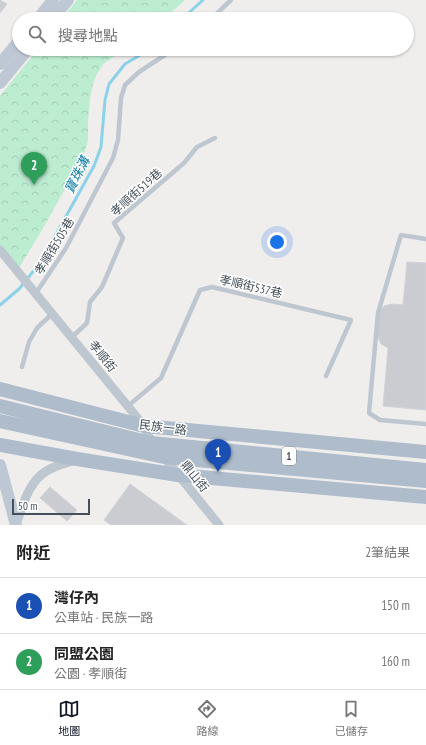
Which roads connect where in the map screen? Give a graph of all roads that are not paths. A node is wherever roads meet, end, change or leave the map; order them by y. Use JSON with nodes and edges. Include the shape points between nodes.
{"nodes":[{"id":1,"x":53,"y":0,"type":"edge"},
{"id":2,"x":68,"y":0,"type":"edge"},
{"id":3,"x":231,"y":0,"type":"edge"},
{"id":4,"x":44,"y":12,"type":"edge"},
{"id":5,"x":58,"y":12,"type":"edge"},
{"id":6,"x":218,"y":12,"type":"edge"},
{"id":7,"x":12,"y":49,"type":"edge"},
{"id":8,"x":22,"y":56,"type":"edge"},
{"id":9,"x":163,"y":56,"type":"edge"},
{"id":10,"x":0,"y":64,"type":"edge"},
{"id":11,"x":0,"y":83,"type":"edge"},
{"id":12,"x":214,"y":138,"type":"dead end"},
{"id":13,"x":426,"y":239,"type":"edge"},
{"id":14,"x":0,"y":250,"type":"edge"},
{"id":15,"x":34,"y":290,"type":"junction"},
{"id":16,"x":53,"y":313,"type":"junction"},
{"id":17,"x":72,"y":337,"type":"junction"},
{"id":18,"x":22,"y":367,"type":"dead end"},
{"id":19,"x":326,"y":376,"type":"dead end"},
{"id":20,"x":0,"y":390,"type":"edge"},
{"id":21,"x":0,"y":406,"type":"edge"},
{"id":22,"x":128,"y":406,"type":"junction"},
{"id":23,"x":0,"y":422,"type":"edge"},
{"id":24,"x":426,"y":424,"type":"edge"},
{"id":25,"x":144,"y":426,"type":"junction"},
{"id":26,"x":151,"y":443,"type":"junction"},
{"id":27,"x":0,"y":445,"type":"edge"},
{"id":28,"x":426,"y":452,"type":"edge"},
{"id":29,"x":164,"y":457,"type":"junction"},
{"id":30,"x":77,"y":459,"type":"junction"},
{"id":31,"x":0,"y":465,"type":"edge"},
{"id":32,"x":426,"y":470,"type":"edge"},
{"id":33,"x":178,"y":475,"type":"junction"},
{"id":34,"x":426,"y":481,"type":"edge"},
{"id":35,"x":426,"y":496,"type":"edge"},
{"id":36,"x":215,"y":524,"type":"edge"},
{"id":37,"x":16,"y":525,"type":"edge"}],
"edges":[{"from":1,"to":4,"type":"street"},
{"from":2,"to":5,"type":"street"},
{"from":3,"to":6,"type":"lane"},
{"from":7,"to":10,"type":"street"},
{"from":8,"to":11,"type":"street"},
{"from":9,"to":15,"type":"lane","name":"孝順街505巷","via":[[139,72],[126,85],[121,98],[118,140],[113,158],[66,248]]},
{"from":12,"to":17,"type":"lane","name":"孝順街519巷","via":[[197,147],[184,163],[114,223],[123,238],[102,287],[90,302],[87,323]]},
{"from":13,"to":24,"type":"lane","via":[[401,235],[378,313],[369,413],[380,420]]},
{"from":14,"to":15,"type":"street","name":"孝順街"},
{"from":15,"to":16,"type":"street","name":"孝順街"},
{"from":16,"to":17,"type":"street","name":"孝順街"},
{"from":16,"to":18,"type":"lane","via":[[37,328],[29,342]]},
{"from":17,"to":22,"type":"street","name":"孝順街"},
{"from":19,"to":22,"type":"lane","name":"孝順街537巷","via":[[350,320],[212,286],[200,290],[161,378]]},
{"from":20,"to":25,"type":"main road","name":"民族一路","number":"1"},
{"from":21,"to":26,"type":"main road","name":"民族一路","number":"1"},
{"from":22,"to":25,"type":"street","name":"孝順街"},
{"from":23,"to":29,"type":"main road","number":"1"},
{"from":25,"to":26,"type":"street","name":"孝順街"},
{"from":25,"to":28,"type":"main road","name":"民族一路","number":"1"},
{"from":26,"to":29,"type":"street","name":"鼎山街"},
{"from":26,"to":32,"type":"main road","name":"民族一路","number":"1"},
{"from":27,"to":30,"type":"main road"},
{"from":29,"to":33,"type":"street","name":"鼎山街"},
{"from":29,"to":34,"type":"main road","number":"1"},
{"from":30,"to":33,"type":"main road"},
{"from":30,"to":37,"type":"street","via":[[41,475],[28,490]]},
{"from":31,"to":37,"type":"street"},
{"from":33,"to":35,"type":"main road"},
{"from":33,"to":36,"type":"street","name":"鼎山街"}]}
